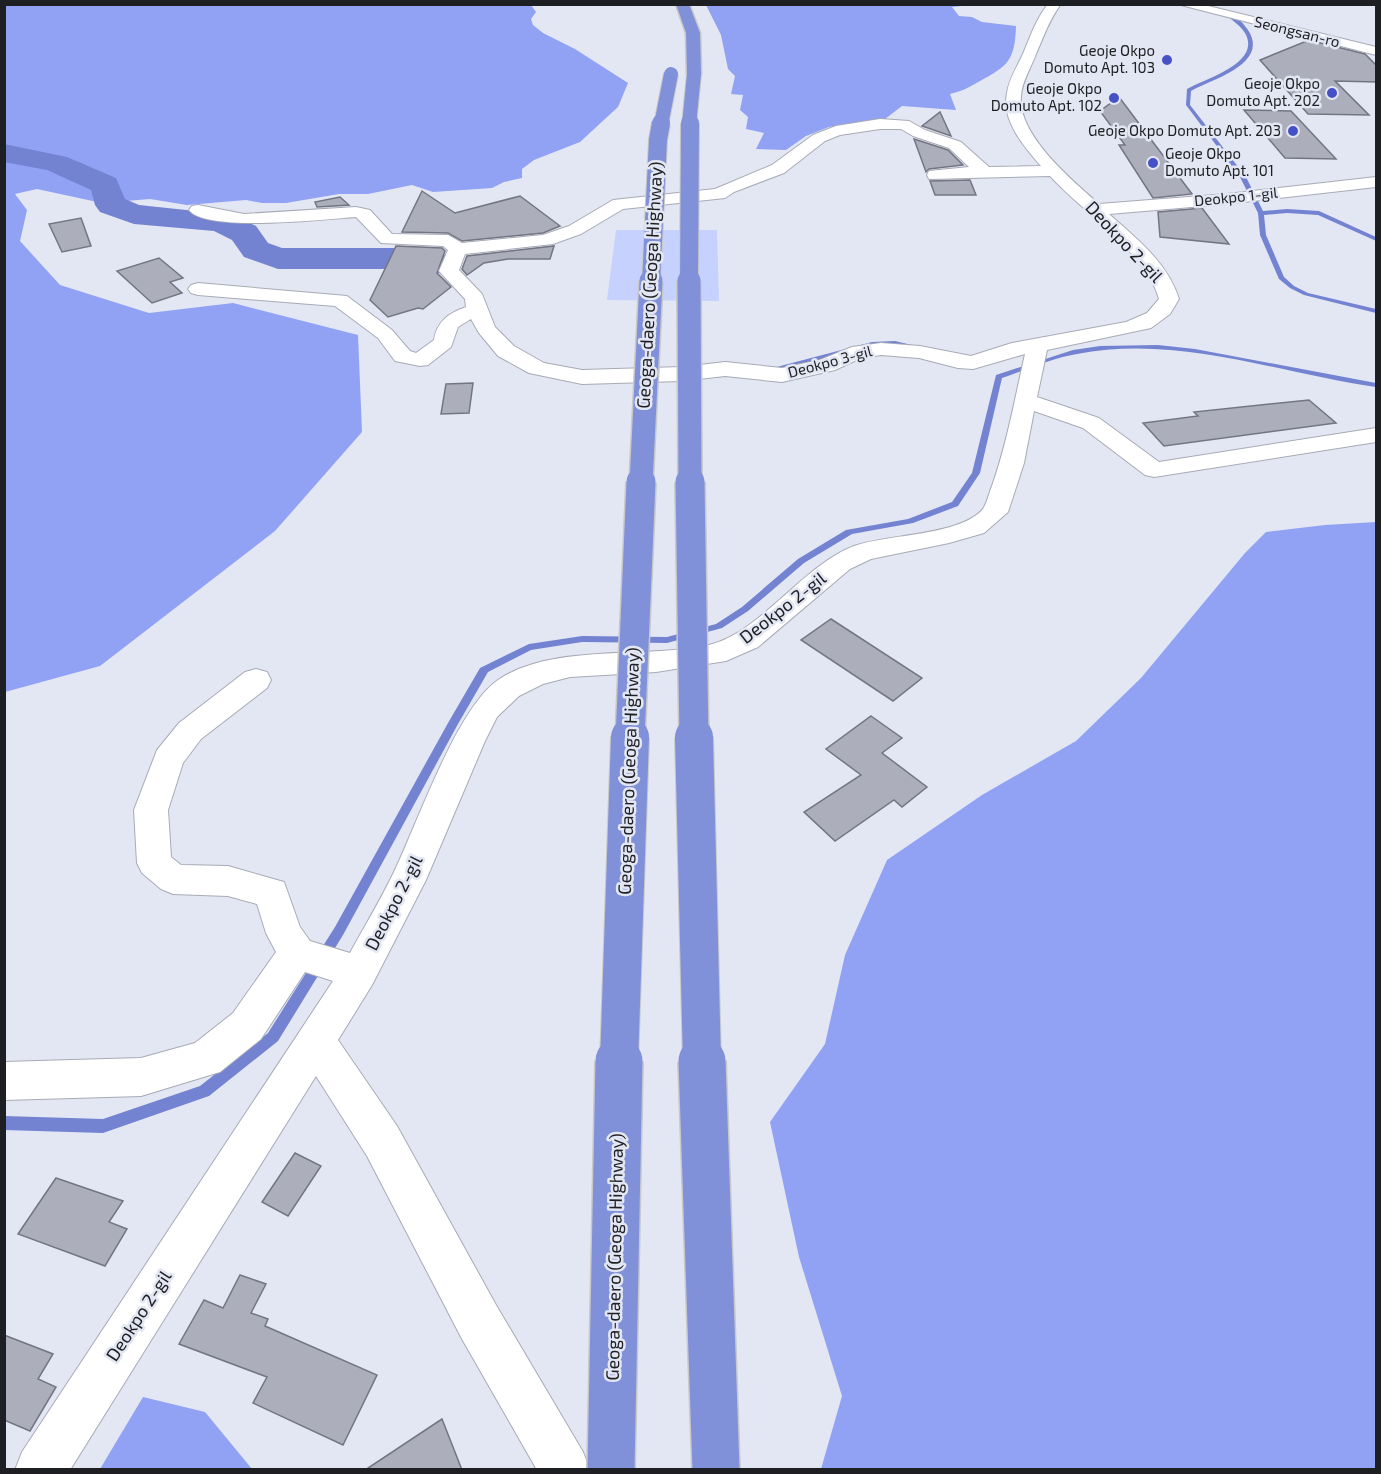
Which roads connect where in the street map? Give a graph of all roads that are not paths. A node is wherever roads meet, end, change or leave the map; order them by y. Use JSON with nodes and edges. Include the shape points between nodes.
{"nodes":[{"id":1,"x":682,"y":4,"type":"edge"},
{"id":2,"x":1055,"y":4,"type":"edge"},
{"id":3,"x":1185,"y":5,"type":"edge"},
{"id":4,"x":1377,"y":51,"type":"edge"},
{"id":5,"x":679,"y":70,"type":"junction"},
{"id":6,"x":1056,"y":171,"type":"junction"},
{"id":7,"x":985,"y":172,"type":"junction"},
{"id":8,"x":935,"y":175,"type":"dead end"},
{"id":9,"x":1377,"y":182,"type":"edge"},
{"id":10,"x":198,"y":210,"type":"dead end"},
{"id":11,"x":1096,"y":210,"type":"junction"},
{"id":12,"x":458,"y":249,"type":"junction"},
{"id":13,"x":198,"y":289,"type":"dead end"},
{"id":14,"x":477,"y":310,"type":"junction"},
{"id":15,"x":1032,"y":370,"type":"junction"},
{"id":16,"x":1377,"y":435,"type":"edge"},
{"id":17,"x":256,"y":680,"type":"dead end"},
{"id":18,"x":302,"y":954,"type":"junction"},
{"id":19,"x":350,"y":971,"type":"junction"},
{"id":20,"x":315,"y":1040,"type":"junction"},
{"id":21,"x":4,"y":1081,"type":"edge"},
{"id":22,"x":40,"y":1470,"type":"edge"},
{"id":23,"x":565,"y":1470,"type":"edge"},
{"id":24,"x":611,"y":1470,"type":"edge"},
{"id":25,"x":716,"y":1470,"type":"edge"}],
"edges":[{"from":1,"to":5,"type":"highway","via":[[693,33]]},
{"from":2,"to":6,"type":"street","name":"Deokpo 2-gil","via":[[1039,28],[1016,81],[1013,104],[1023,133]]},
{"from":3,"to":4,"type":"street","name":"Seongsan-ro"},
{"from":5,"to":24,"type":"highway","name":"Geoga-daero (Geoga Highway)","bridge":true,"via":[[658,140],[639,519],[622,936]]},
{"from":5,"to":25,"type":"highway","name":"Geoga-daero (Geoga Highway)","bridge":true,"via":[[688,140],[697,903]]},
{"from":6,"to":7,"type":"street"},
{"from":6,"to":11,"type":"street","name":"Deokpo 2-gil"},
{"from":7,"to":8,"type":"street"},
{"from":7,"to":12,"type":"street","via":[[955,145],[904,124],[880,124],[825,135],[778,169],[719,194],[620,204],[575,230],[546,240]]},
{"from":9,"to":11,"type":"street","name":"Deokpo 1-gil"},
{"from":10,"to":12,"type":"street","via":[[244,219],[356,212],[364,214],[387,239],[448,241]]},
{"from":11,"to":15,"type":"street","name":"Deokpo 2-gil","via":[[1161,277],[1169,299],[1165,309],[1145,323]]},
{"from":12,"to":14,"type":"street","name":"Deokpo 3-gil","via":[[448,271],[475,298]]},
{"from":13,"to":14,"type":"street","via":[[340,300],[385,334],[403,356],[420,360],[444,343],[445,328],[454,319]]},
{"from":14,"to":15,"type":"street","name":"Deokpo 3-gil","via":[[486,329],[506,351],[537,368],[582,377],[725,369],[782,375],[881,349],[973,363],[1012,349]]},
{"from":15,"to":16,"type":"street","via":[[1091,423],[1154,470]]},
{"from":15,"to":19,"type":"street","name":"Deokpo 2-gil","via":[[1012,463],[995,512],[975,527],[950,536],[864,552],[840,563],[748,640],[716,654],[570,667],[535,675],[508,688],[486,710],[408,880]]},
{"from":17,"to":18,"type":"street","via":[[190,731],[168,759],[151,810],[154,863],[173,879],[228,880],[271,893],[284,933]]},
{"from":18,"to":19,"type":"street"},
{"from":18,"to":21,"type":"street","via":[[247,1026],[206,1059],[141,1077]]},
{"from":19,"to":20,"type":"street","name":"Deokpo 2-gil"},
{"from":20,"to":22,"type":"street","name":"Deokpo 2-gil"},
{"from":20,"to":23,"type":"street","via":[[382,1141],[479,1322]]}]}
